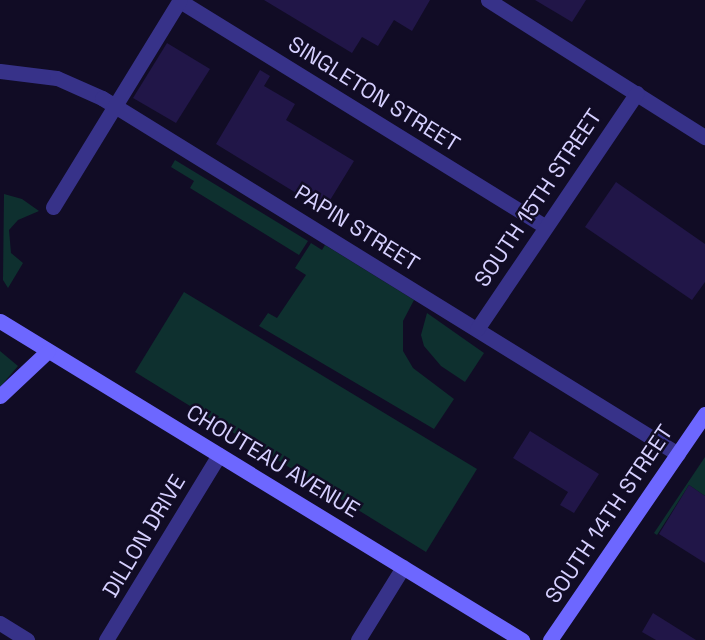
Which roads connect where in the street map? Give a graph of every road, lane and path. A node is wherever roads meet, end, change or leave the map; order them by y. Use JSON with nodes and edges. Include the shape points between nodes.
{"nodes":[{"id":1,"x":180,"y":0,"type":"edge"},
{"id":2,"x":488,"y":0,"type":"edge"},
{"id":3,"x":0,"y":71,"type":"edge"},
{"id":4,"x":637,"y":93,"type":"junction"},
{"id":5,"x":115,"y":106,"type":"junction"},
{"id":6,"x":705,"y":137,"type":"edge"},
{"id":7,"x":53,"y":207,"type":"dead end"},
{"id":8,"x":544,"y":226,"type":"junction"},
{"id":9,"x":0,"y":321,"type":"edge"},
{"id":10,"x":477,"y":329,"type":"junction"},
{"id":11,"x":48,"y":351,"type":"junction"},
{"id":12,"x":11,"y":383,"type":"junction"},
{"id":13,"x":0,"y":396,"type":"edge"},
{"id":14,"x":0,"y":406,"type":"edge"},
{"id":15,"x":705,"y":414,"type":"edge"},
{"id":16,"x":678,"y":454,"type":"junction"},
{"id":17,"x":219,"y":455,"type":"junction"},
{"id":18,"x":403,"y":567,"type":"junction"},
{"id":19,"x":0,"y":623,"type":"edge"},
{"id":20,"x":27,"y":640,"type":"edge"},
{"id":21,"x":106,"y":640,"type":"edge"},
{"id":22,"x":358,"y":640,"type":"edge"},
{"id":23,"x":522,"y":640,"type":"edge"},
{"id":24,"x":550,"y":640,"type":"edge"}],
"edges":[{"from":1,"to":5,"type":"street"},
{"from":1,"to":8,"type":"street","name":"SINGLETON STREET"},
{"from":2,"to":4,"type":"street"},
{"from":3,"to":5,"type":"street","name":"PAPIN STREET","via":[[57,78]]},
{"from":4,"to":6,"type":"street"},
{"from":4,"to":8,"type":"street","name":"SOUTH 15TH STREET"},
{"from":5,"to":7,"type":"street"},
{"from":5,"to":10,"type":"street","name":"PAPIN STREET"},
{"from":8,"to":10,"type":"street","name":"SOUTH 15TH STREET"},
{"from":9,"to":11,"type":"main road","name":"CHOUTEAU AVENUE"},
{"from":10,"to":16,"type":"street","name":"PAPIN STREET"},
{"from":11,"to":12,"type":"main road"},
{"from":11,"to":17,"type":"main road","name":"CHOUTEAU AVENUE"},
{"from":12,"to":13,"type":"main road"},
{"from":12,"to":14,"type":"street"},
{"from":15,"to":16,"type":"main road","name":"SOUTH 14TH STREET"},
{"from":16,"to":24,"type":"main road","name":"SOUTH 14TH STREET"},
{"from":17,"to":18,"type":"main road","name":"CHOUTEAU AVENUE"},
{"from":17,"to":21,"type":"street","name":"DILLON DRIVE"},
{"from":18,"to":22,"type":"street"},
{"from":18,"to":23,"type":"main road","name":"CHOUTEAU AVENUE"},
{"from":19,"to":20,"type":"street"}]}
